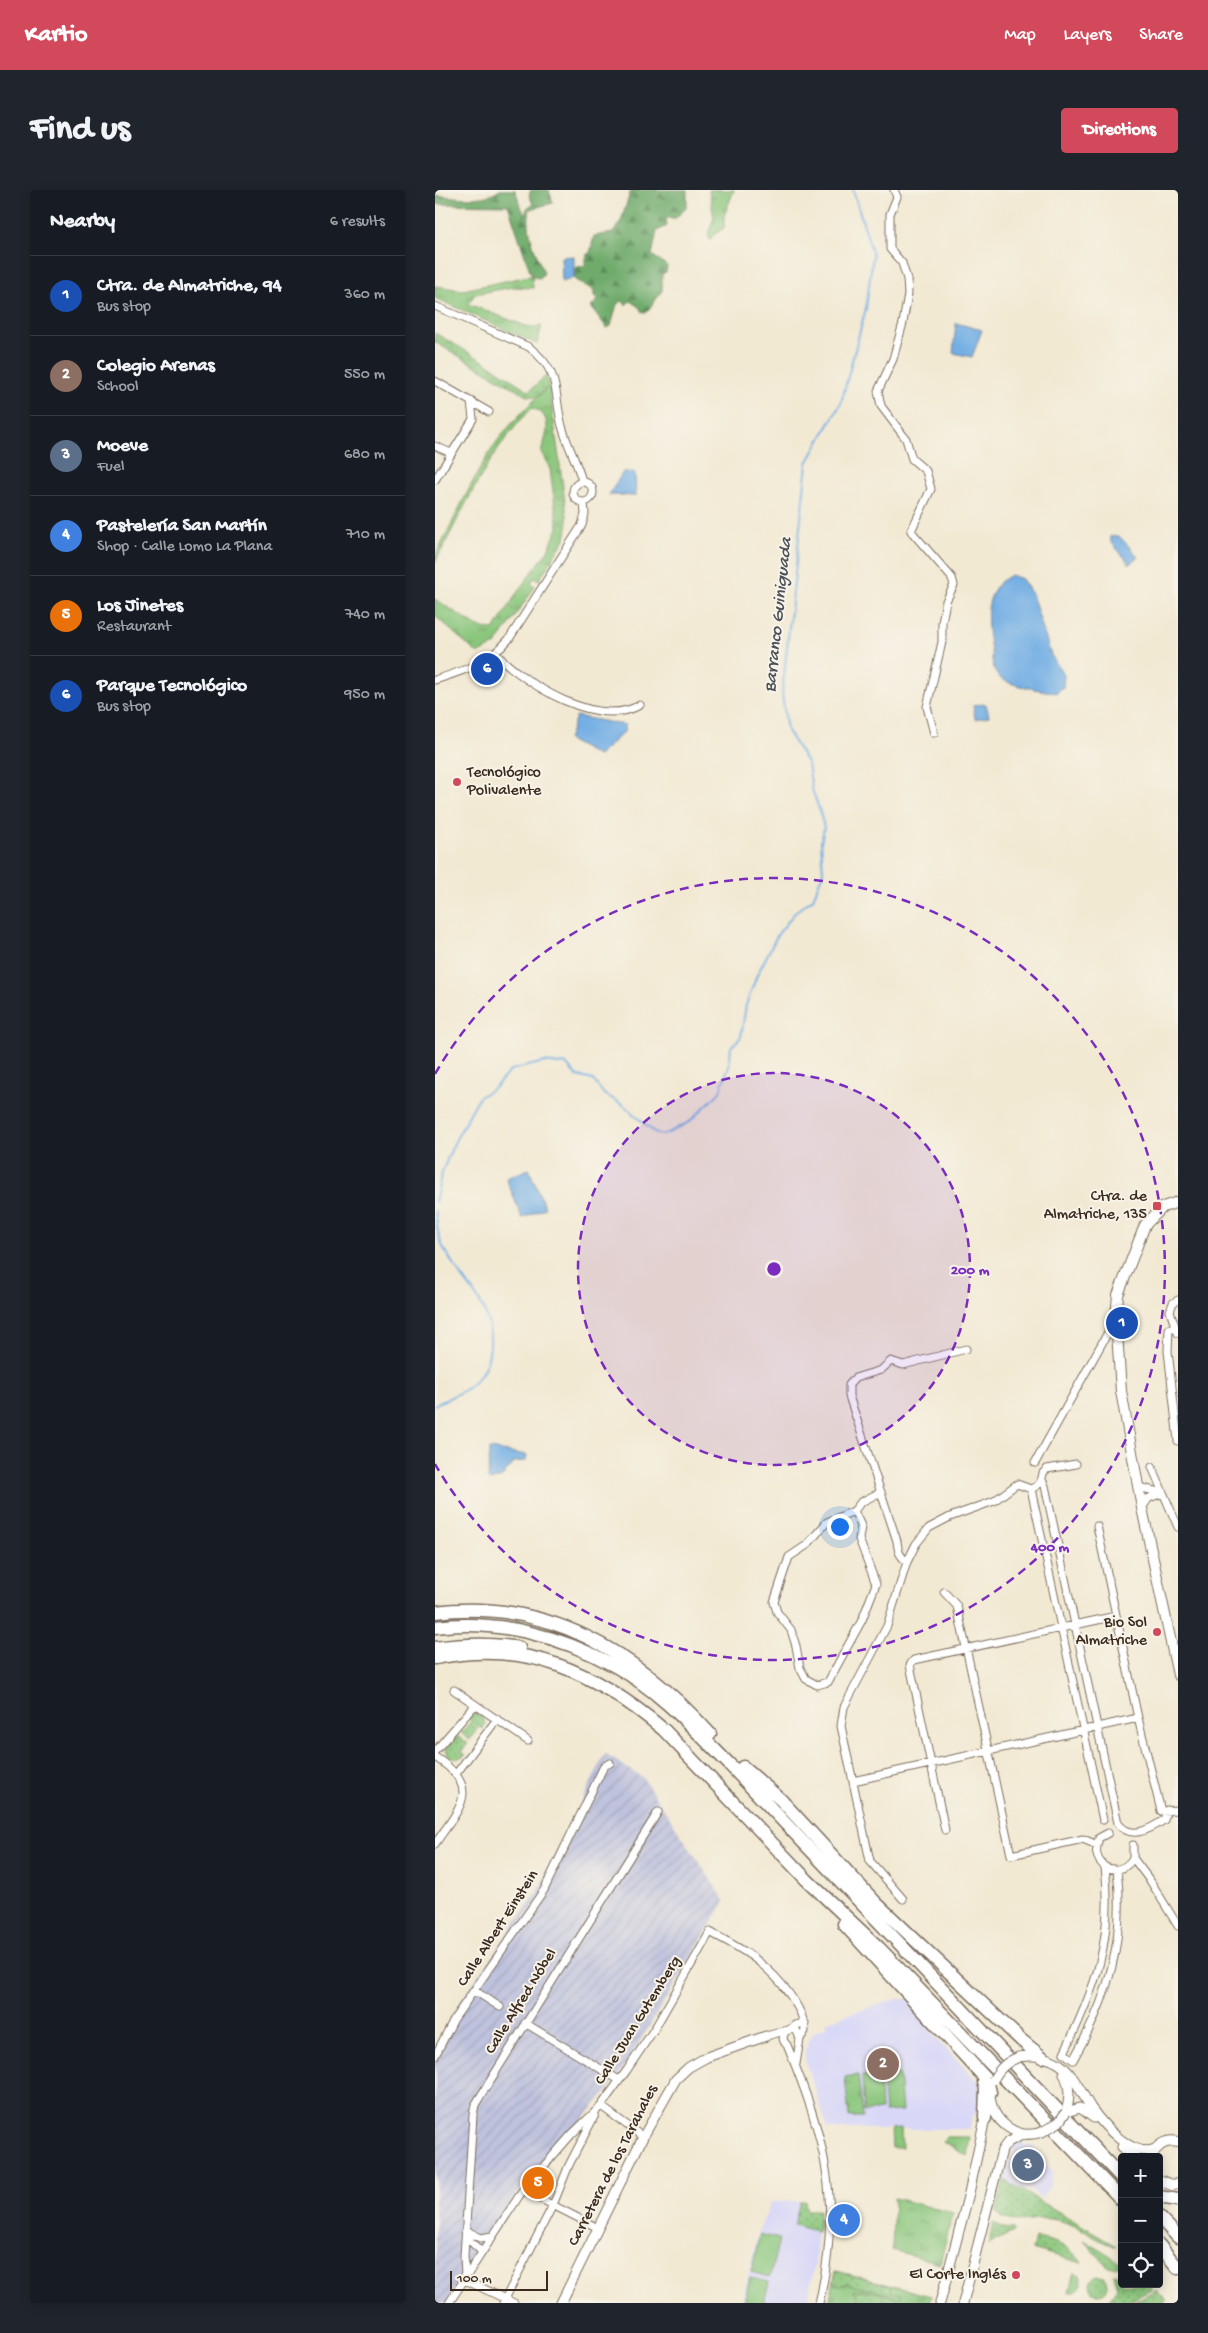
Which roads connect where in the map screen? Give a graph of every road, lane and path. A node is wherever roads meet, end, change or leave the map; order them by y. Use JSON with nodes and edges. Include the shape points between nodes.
{"nodes":[{"id":1,"x":894,"y":190,"type":"edge"},
{"id":2,"x":435,"y":306,"type":"edge"},
{"id":3,"x":435,"y":381,"type":"edge"},
{"id":4,"x":471,"y":401,"type":"junction"},
{"id":5,"x":489,"y":412,"type":"dead end"},
{"id":6,"x":435,"y":446,"type":"edge"},
{"id":7,"x":451,"y":453,"type":"junction"},
{"id":8,"x":435,"y":480,"type":"edge"},
{"id":9,"x":582,"y":481,"type":"junction"},
{"id":10,"x":584,"y":502,"type":"junction"},
{"id":11,"x":497,"y":654,"type":"junction"},
{"id":12,"x":435,"y":680,"type":"edge"},
{"id":13,"x":640,"y":705,"type":"dead end"},
{"id":14,"x":934,"y":733,"type":"dead end"},
{"id":15,"x":1178,"y":1202,"type":"edge"},
{"id":16,"x":1178,"y":1300,"type":"edge"},
{"id":17,"x":1116,"y":1318,"type":"junction"},
{"id":18,"x":1177,"y":1329,"type":"edge"},
{"id":19,"x":966,"y":1349,"type":"dead end"},
{"id":20,"x":1178,"y":1441,"type":"edge"},
{"id":21,"x":1035,"y":1463,"type":"dead end"},
{"id":22,"x":1076,"y":1464,"type":"dead end"},
{"id":23,"x":1152,"y":1467,"type":"dead end"},
{"id":24,"x":1042,"y":1480,"type":"junction"},
{"id":25,"x":1138,"y":1487,"type":"junction"},
{"id":26,"x":1031,"y":1489,"type":"junction"},
{"id":27,"x":881,"y":1492,"type":"junction"},
{"id":28,"x":1163,"y":1493,"type":"junction"},
{"id":29,"x":1142,"y":1508,"type":"junction"},
{"id":30,"x":854,"y":1510,"type":"junction"},
{"id":31,"x":1097,"y":1526,"type":"dead end"},
{"id":32,"x":1178,"y":1526,"type":"edge"},
{"id":33,"x":907,"y":1562,"type":"junction"},
{"id":34,"x":944,"y":1592,"type":"dead end"},
{"id":35,"x":435,"y":1612,"type":"edge"},
{"id":36,"x":1116,"y":1616,"type":"junction"},
{"id":37,"x":1075,"y":1624,"type":"junction"},
{"id":38,"x":1061,"y":1627,"type":"junction"},
{"id":39,"x":435,"y":1628,"type":"edge"},
{"id":40,"x":435,"y":1648,"type":"edge"},
{"id":41,"x":965,"y":1649,"type":"junction"},
{"id":42,"x":435,"y":1658,"type":"edge"},
{"id":43,"x":1178,"y":1674,"type":"edge"},
{"id":44,"x":454,"y":1690,"type":"dead end"},
{"id":45,"x":475,"y":1705,"type":"junction"},
{"id":46,"x":1138,"y":1718,"type":"junction"},
{"id":47,"x":497,"y":1719,"type":"junction"},
{"id":48,"x":1097,"y":1727,"type":"junction"},
{"id":49,"x":1084,"y":1730,"type":"junction"},
{"id":50,"x":528,"y":1742,"type":"dead end"},
{"id":51,"x":435,"y":1751,"type":"edge"},
{"id":52,"x":988,"y":1752,"type":"junction"},
{"id":53,"x":435,"y":1757,"type":"edge"},
{"id":54,"x":735,"y":1761,"type":"junction"},
{"id":55,"x":610,"y":1763,"type":"dead end"},
{"id":56,"x":931,"y":1763,"type":"junction"},
{"id":57,"x":457,"y":1774,"type":"junction"},
{"id":58,"x":853,"y":1781,"type":"junction"},
{"id":59,"x":771,"y":1807,"type":"junction"},
{"id":60,"x":1167,"y":1810,"type":"junction"},
{"id":61,"x":1178,"y":1810,"type":"edge"},
{"id":62,"x":658,"y":1812,"type":"dead end"},
{"id":63,"x":1103,"y":1820,"type":"dead end"},
{"id":64,"x":945,"y":1830,"type":"dead end"},
{"id":65,"x":1108,"y":1833,"type":"dead end"},
{"id":66,"x":435,"y":1844,"type":"edge"},
{"id":67,"x":1097,"y":1845,"type":"junction"},
{"id":68,"x":1133,"y":1845,"type":"dead end"},
{"id":69,"x":1133,"y":1858,"type":"junction"},
{"id":70,"x":1105,"y":1867,"type":"junction"},
{"id":71,"x":1117,"y":1870,"type":"junction"},
{"id":72,"x":807,"y":1880,"type":"junction"},
{"id":73,"x":903,"y":1899,"type":"dead end"},
{"id":74,"x":1178,"y":1926,"type":"edge"},
{"id":75,"x":879,"y":1948,"type":"junction"},
{"id":76,"x":475,"y":1991,"type":"junction"},
{"id":77,"x":500,"y":2007,"type":"dead end"},
{"id":78,"x":800,"y":2009,"type":"junction"},
{"id":79,"x":525,"y":2023,"type":"junction"},
{"id":80,"x":805,"y":2023,"type":"junction"},
{"id":81,"x":790,"y":2028,"type":"junction"},
{"id":82,"x":766,"y":2036,"type":"junction"},
{"id":83,"x":799,"y":2040,"type":"junction"},
{"id":84,"x":785,"y":2043,"type":"junction"},
{"id":85,"x":435,"y":2056,"type":"edge"},
{"id":86,"x":1046,"y":2059,"type":"junction"},
{"id":87,"x":796,"y":2067,"type":"junction"},
{"id":88,"x":981,"y":2073,"type":"junction"},
{"id":89,"x":619,"y":2080,"type":"junction"},
{"id":90,"x":991,"y":2086,"type":"junction"},
{"id":91,"x":1052,"y":2106,"type":"junction"},
{"id":92,"x":599,"y":2107,"type":"junction"},
{"id":93,"x":1068,"y":2110,"type":"junction"},
{"id":94,"x":985,"y":2118,"type":"junction"},
{"id":95,"x":1024,"y":2134,"type":"junction"},
{"id":96,"x":571,"y":2135,"type":"junction"},
{"id":97,"x":643,"y":2137,"type":"junction"},
{"id":98,"x":582,"y":2142,"type":"junction"},
{"id":99,"x":1178,"y":2142,"type":"edge"},
{"id":100,"x":1130,"y":2153,"type":"edge"},
{"id":101,"x":1153,"y":2153,"type":"edge"},
{"id":102,"x":1118,"y":2165,"type":"edge"},
{"id":103,"x":1118,"y":2174,"type":"edge"},
{"id":104,"x":1163,"y":2181,"type":"edge"},
{"id":105,"x":1178,"y":2184,"type":"edge"},
{"id":106,"x":523,"y":2190,"type":"junction"},
{"id":107,"x":1119,"y":2198,"type":"edge"},
{"id":108,"x":1163,"y":2198,"type":"edge"},
{"id":109,"x":1178,"y":2200,"type":"edge"},
{"id":110,"x":553,"y":2205,"type":"junction"},
{"id":111,"x":1163,"y":2221,"type":"edge"},
{"id":112,"x":598,"y":2228,"type":"junction"},
{"id":113,"x":468,"y":2229,"type":"junction"},
{"id":114,"x":492,"y":2236,"type":"junction"},
{"id":115,"x":1178,"y":2237,"type":"edge"},
{"id":116,"x":1163,"y":2243,"type":"edge"},
{"id":117,"x":1163,"y":2250,"type":"edge"},
{"id":118,"x":482,"y":2252,"type":"junction"},
{"id":119,"x":464,"y":2256,"type":"junction"},
{"id":120,"x":1178,"y":2258,"type":"edge"},
{"id":121,"x":474,"y":2264,"type":"junction"},
{"id":122,"x":1178,"y":2268,"type":"edge"},
{"id":123,"x":464,"y":2278,"type":"junction"},
{"id":124,"x":504,"y":2301,"type":"edge"},
{"id":125,"x":449,"y":2303,"type":"edge"},
{"id":126,"x":514,"y":2303,"type":"edge"},
{"id":127,"x":561,"y":2303,"type":"edge"},
{"id":128,"x":819,"y":2303,"type":"edge"},
{"id":129,"x":940,"y":2303,"type":"edge"},
{"id":130,"x":963,"y":2303,"type":"edge"}],
"edges":[{"from":1,"to":14,"type":"street","via":[[897,197],[890,214],[890,249],[902,264],[907,294],[903,324],[878,391],[881,406],[906,438],[912,459],[926,471],[931,490],[911,530],[953,578],[954,584],[946,601],[942,642],[927,707]]},
{"from":2,"to":9,"type":"street","via":[[529,347],[543,358],[555,380],[562,426]]},
{"from":3,"to":4,"type":"street"},
{"from":4,"to":5,"type":"street"},
{"from":4,"to":7,"type":"street","via":[[473,419]]},
{"from":6,"to":7,"type":"street"},
{"from":7,"to":8,"type":"street"},
{"from":9,"to":10,"type":"street","via":[[575,485],[573,493],[576,500]]},
{"from":9,"to":10,"type":"street","via":[[589,483],[594,490],[591,498]]},
{"from":10,"to":11,"type":"street","via":[[582,525]]},
{"from":11,"to":12,"type":"street"},
{"from":11,"to":13,"type":"street","via":[[537,685],[585,709],[617,714]]},
{"from":15,"to":17,"type":"main road","via":[[1163,1207],[1145,1225],[1118,1295]]},
{"from":16,"to":18,"type":"street","via":[[1170,1311]]},
{"from":17,"to":21,"type":"street"},
{"from":17,"to":25,"type":"main road","via":[[1121,1391]]},
{"from":18,"to":20,"type":"street","via":[[1169,1329],[1168,1351]]},
{"from":19,"to":27,"type":"street","via":[[903,1365],[891,1361],[881,1370],[855,1378],[849,1385],[849,1396]]},
{"from":22,"to":24,"type":"street","via":[[1047,1470]]},
{"from":23,"to":28,"type":"street"},
{"from":24,"to":26,"type":"street"},
{"from":24,"to":37,"type":"street"},
{"from":25,"to":28,"type":"street"},
{"from":25,"to":29,"type":"main road"},
{"from":26,"to":33,"type":"street","via":[[1017,1484],[994,1501],[950,1516],[929,1528]]},
{"from":26,"to":38,"type":"street"},
{"from":27,"to":30,"type":"street","via":[[861,1502]]},
{"from":27,"to":33,"type":"street","via":[[897,1549]]},
{"from":28,"to":29,"type":"street","via":[[1149,1498]]},
{"from":28,"to":32,"type":"street"},
{"from":29,"to":43,"type":"main road"},
{"from":30,"to":30,"type":"street","via":[[827,1522],[807,1544],[789,1557],[774,1602],[777,1612],[791,1630],[800,1668],[806,1679],[817,1685],[828,1682],[862,1620],[876,1584],[859,1539],[861,1526]]},
{"from":31,"to":36,"type":"street"},
{"from":33,"to":58,"type":"street","via":[[887,1626],[844,1707],[841,1726]]},
{"from":34,"to":41,"type":"street","via":[[957,1606]]},
{"from":35,"to":54,"type":"highway","via":[[488,1610],[521,1614],[579,1632],[638,1666],[694,1716]]},
{"from":36,"to":37,"type":"street"},
{"from":36,"to":46,"type":"street"},
{"from":37,"to":38,"type":"street"},
{"from":37,"to":48,"type":"street"},
{"from":38,"to":41,"type":"street"},
{"from":38,"to":49,"type":"street"},
{"from":39,"to":59,"type":"highway","via":[[486,1626],[546,1636],[615,1666],[685,1720]]},
{"from":40,"to":75,"type":"highway","via":[[500,1644],[537,1651],[578,1664],[622,1687],[689,1745]]},
{"from":41,"to":52,"type":"street"},
{"from":41,"to":56,"type":"street","via":[[914,1660],[910,1665]]},
{"from":42,"to":72,"type":"highway","via":[[466,1653],[537,1658],[601,1683],[664,1730]]},
{"from":44,"to":45,"type":"street"},
{"from":45,"to":47,"type":"street"},
{"from":45,"to":51,"type":"street"},
{"from":46,"to":48,"type":"street"},
{"from":46,"to":60,"type":"street","via":[[1161,1811]]},
{"from":47,"to":50,"type":"street"},
{"from":47,"to":57,"type":"street"},
{"from":48,"to":49,"type":"street"},
{"from":48,"to":60,"type":"street","via":[[1117,1823],[1122,1829],[1131,1833],[1155,1826],[1164,1820]]},
{"from":49,"to":52,"type":"street"},
{"from":49,"to":63,"type":"street"},
{"from":52,"to":56,"type":"street"},
{"from":52,"to":67,"type":"street","via":[[1011,1855],[1083,1839]]},
{"from":53,"to":57,"type":"street"},
{"from":54,"to":59,"type":"highway"},
{"from":54,"to":86,"type":"highway","via":[[781,1800],[876,1903],[1021,2040]]},
{"from":55,"to":76,"type":"street","name":"Calle Albert Einstein","via":[[604,1766],[543,1890]]},
{"from":56,"to":58,"type":"street"},
{"from":56,"to":64,"type":"street"},
{"from":57,"to":66,"type":"street","via":[[464,1790],[462,1805]]},
{"from":58,"to":73,"type":"street","via":[[870,1861]]},
{"from":59,"to":91,"type":"highway"},
{"from":60,"to":61,"type":"street"},
{"from":62,"to":79,"type":"street","name":"Calle Alfred Nóbel"},
{"from":65,"to":67,"type":"street","via":[[1099,1838]]},
{"from":67,"to":70,"type":"street","via":[[1097,1857]]},
{"from":68,"to":69,"type":"street"},
{"from":69,"to":71,"type":"street","via":[[1124,1868]]},
{"from":69,"to":74,"type":"street"},
{"from":70,"to":71,"type":"street"},
{"from":70,"to":71,"type":"street","via":[[1107,1922],[1100,1965],[1089,2002],[1064,2053],[1073,2060],[1087,2036],[1108,1984],[1117,1944],[1121,1901]]},
{"from":72,"to":75,"type":"highway"},
{"from":72,"to":88,"type":"highway","via":[[867,1952]]},
{"from":75,"to":107,"type":"highway"},
{"from":76,"to":77,"type":"street"},
{"from":76,"to":85,"type":"street","name":"Calle Albert Einstein","via":[[454,2019]]},
{"from":78,"to":80,"type":"street"},
{"from":78,"to":81,"type":"street","via":[[798,2021]]},
{"from":78,"to":89,"type":"street","name":"Calle Juan Gutemberg","via":[[759,1962],[710,1932],[655,2028]]},
{"from":79,"to":89,"type":"street"},
{"from":79,"to":113,"type":"street","name":"Calle Alfred Nóbel","via":[[475,2106]]},
{"from":80,"to":81,"type":"street"},
{"from":80,"to":83,"type":"street","via":[[805,2032]]},
{"from":81,"to":82,"type":"street"},
{"from":81,"to":83,"type":"street","via":[[797,2031]]},
{"from":81,"to":84,"type":"street","via":[[783,2035]]},
{"from":82,"to":84,"type":"street"},
{"from":82,"to":97,"type":"street","name":"Carretera de los Tarahales","via":[[707,2057],[689,2067],[665,2094]]},
{"from":83,"to":84,"type":"street","via":[[795,2045]]},
{"from":83,"to":87,"type":"street"},
{"from":84,"to":87,"type":"street"},
{"from":86,"to":90,"type":"street","bridge":true,"via":[[1031,2055],[1008,2062],[999,2070]]},
{"from":86,"to":93,"type":"street","via":[[1066,2077]]},
{"from":86,"to":101,"type":"street","via":[[1057,2062],[1068,2073],[1093,2111],[1119,2138],[1140,2151]]},
{"from":87,"to":128,"type":"street","via":[[820,2137],[831,2203],[828,2261]]},
{"from":88,"to":90,"type":"highway"},
{"from":88,"to":94,"type":"highway","via":[[986,2089]]},
{"from":89,"to":92,"type":"street","name":"Calle Juan Gutemberg"},
{"from":90,"to":94,"type":"street"},
{"from":90,"to":95,"type":"street","via":[[993,2109],[1003,2124]]},
{"from":91,"to":102,"type":"highway","via":[[1080,2126]]},
{"from":91,"to":103,"type":"highway"},
{"from":92,"to":96,"type":"street","name":"Calle Juan Gutemberg"},
{"from":92,"to":97,"type":"street"},
{"from":92,"to":98,"type":"street"},
{"from":93,"to":95,"type":"street","bridge":true,"via":[[1059,2122],[1043,2132]]},
{"from":93,"to":100,"type":"street","via":[[1080,2108],[1089,2112]]},
{"from":94,"to":129,"type":"street"},
{"from":95,"to":130,"type":"street","via":[[1008,2142],[1003,2150]]},
{"from":96,"to":98,"type":"street","via":[[578,2136]]},
{"from":96,"to":106,"type":"street","name":"Calle Juan Gutemberg"},
{"from":97,"to":112,"type":"street","name":"Carretera de los Tarahales"},
{"from":98,"to":110,"type":"street"},
{"from":99,"to":101,"type":"main road","via":[[1167,2142]]},
{"from":104,"to":105,"type":"main road"},
{"from":106,"to":110,"type":"street"},
{"from":106,"to":114,"type":"street","name":"Calle Juan Gutemberg"},
{"from":108,"to":109,"type":"highway"},
{"from":110,"to":112,"type":"street"},
{"from":110,"to":124,"type":"street"},
{"from":111,"to":115,"type":"highway"},
{"from":112,"to":127,"type":"street","name":"Carretera de los Tarahales"},
{"from":113,"to":114,"type":"street","via":[[481,2238]]},
{"from":113,"to":118,"type":"street","via":[[470,2241]]},
{"from":113,"to":119,"type":"street","name":"Calle Alfred Nóbel"},
{"from":114,"to":118,"type":"street","name":"Calle Juan Gutemberg"},
{"from":116,"to":120,"type":"highway"},
{"from":117,"to":122,"type":"highway"},
{"from":118,"to":121,"type":"street","name":"Calle Juan Gutemberg"},
{"from":119,"to":121,"type":"street"},
{"from":119,"to":123,"type":"street","name":"Calle Alfred Nóbel"},
{"from":121,"to":123,"type":"street","name":"Calle Juan Gutemberg"},
{"from":123,"to":124,"type":"street"},
{"from":123,"to":125,"type":"street","name":"Calle Juan Gutemberg"},
{"from":124,"to":126,"type":"street"}]}
